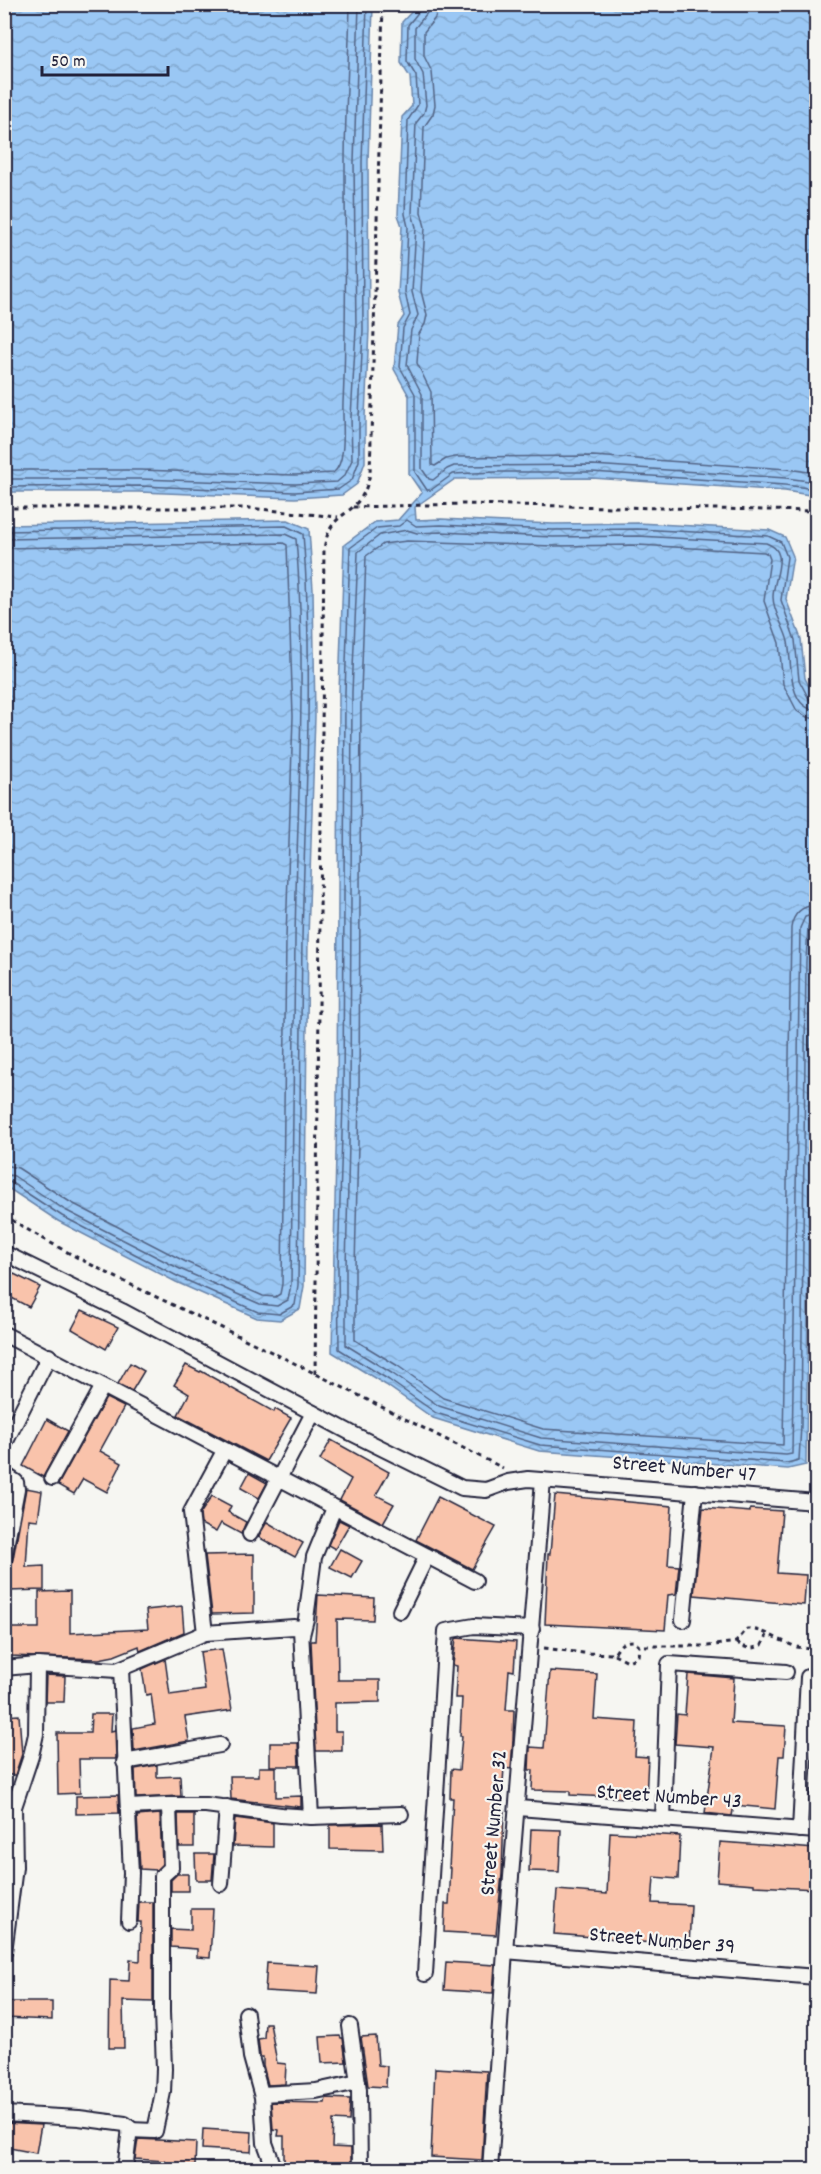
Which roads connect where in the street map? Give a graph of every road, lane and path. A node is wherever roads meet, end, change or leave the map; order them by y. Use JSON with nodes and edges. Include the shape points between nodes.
{"nodes":[{"id":1,"x":382,"y":4,"type":"edge"},
{"id":2,"x":353,"y":507,"type":"junction"},
{"id":3,"x":4,"y":508,"type":"edge"},
{"id":4,"x":816,"y":511,"type":"edge"},
{"id":5,"x":338,"y":517,"type":"junction"},
{"id":6,"x":4,"y":1215,"type":"edge"},
{"id":7,"x":4,"y":1252,"type":"edge"},
{"id":8,"x":4,"y":1334,"type":"edge"},
{"id":9,"x":49,"y":1356,"type":"junction"},
{"id":10,"x":315,"y":1374,"type":"junction"},
{"id":11,"x":103,"y":1386,"type":"junction"},
{"id":12,"x":313,"y":1413,"type":"junction"},
{"id":13,"x":4,"y":1445,"type":"edge"},
{"id":14,"x":224,"y":1451,"type":"junction"},
{"id":15,"x":4,"y":1474,"type":"edge"},
{"id":16,"x":52,"y":1479,"type":"dead end"},
{"id":17,"x":279,"y":1479,"type":"junction"},
{"id":18,"x":528,"y":1479,"type":"junction"},
{"id":19,"x":545,"y":1480,"type":"junction"},
{"id":20,"x":695,"y":1492,"type":"junction"},
{"id":21,"x":816,"y":1502,"type":"edge"},
{"id":22,"x":334,"y":1508,"type":"junction"},
{"id":23,"x":250,"y":1534,"type":"dead end"},
{"id":24,"x":427,"y":1556,"type":"junction"},
{"id":25,"x":4,"y":1557,"type":"edge"},
{"id":26,"x":475,"y":1581,"type":"dead end"},
{"id":27,"x":400,"y":1611,"type":"dead end"},
{"id":28,"x":683,"y":1620,"type":"dead end"},
{"id":29,"x":532,"y":1629,"type":"junction"},
{"id":30,"x":205,"y":1633,"type":"junction"},
{"id":31,"x":302,"y":1635,"type":"junction"},
{"id":32,"x":767,"y":1635,"type":"junction"},
{"id":33,"x":736,"y":1642,"type":"junction"},
{"id":34,"x":530,"y":1646,"type":"junction"},
{"id":35,"x":639,"y":1646,"type":"junction"},
{"id":36,"x":816,"y":1650,"type":"edge"},
{"id":37,"x":614,"y":1653,"type":"junction"},
{"id":38,"x":37,"y":1665,"type":"junction"},
{"id":39,"x":4,"y":1668,"type":"edge"},
{"id":40,"x":121,"y":1669,"type":"junction"},
{"id":41,"x":786,"y":1672,"type":"dead end"},
{"id":42,"x":808,"y":1677,"type":"dead end"},
{"id":43,"x":220,"y":1746,"type":"dead end"},
{"id":44,"x":124,"y":1762,"type":"junction"},
{"id":45,"x":169,"y":1805,"type":"junction"},
{"id":46,"x":129,"y":1807,"type":"junction"},
{"id":47,"x":227,"y":1807,"type":"junction"},
{"id":48,"x":518,"y":1808,"type":"junction"},
{"id":49,"x":401,"y":1814,"type":"dead end"},
{"id":50,"x":311,"y":1817,"type":"junction"},
{"id":51,"x":663,"y":1818,"type":"junction"},
{"id":52,"x":800,"y":1830,"type":"junction"},
{"id":53,"x":816,"y":1831,"type":"edge"},
{"id":54,"x":221,"y":1884,"type":"dead end"},
{"id":55,"x":8,"y":1888,"type":"edge"},
{"id":56,"x":129,"y":1921,"type":"dead end"},
{"id":57,"x":505,"y":1950,"type":"junction"},
{"id":58,"x":4,"y":1952,"type":"edge"},
{"id":59,"x":424,"y":1974,"type":"dead end"},
{"id":60,"x":816,"y":1977,"type":"edge"},
{"id":61,"x":246,"y":2014,"type":"dead end"},
{"id":62,"x":350,"y":2026,"type":"dead end"},
{"id":63,"x":358,"y":2082,"type":"junction"},
{"id":64,"x":262,"y":2094,"type":"junction"},
{"id":65,"x":4,"y":2114,"type":"edge"},
{"id":66,"x":129,"y":2130,"type":"junction"},
{"id":67,"x":125,"y":2169,"type":"edge"},
{"id":68,"x":275,"y":2169,"type":"edge"},
{"id":69,"x":360,"y":2169,"type":"edge"},
{"id":70,"x":490,"y":2169,"type":"edge"}],
"edges":[{"from":1,"to":2,"type":"path","via":[[370,474]]},
{"from":2,"to":4,"type":"path","via":[[462,504]]},
{"from":2,"to":5,"type":"path"},
{"from":3,"to":5,"type":"path","via":[[249,508]]},
{"from":5,"to":10,"type":"path","via":[[324,549]]},
{"from":6,"to":10,"type":"path","via":[[113,1276]]},
{"from":7,"to":12,"type":"street","name":"Street Number 47"},
{"from":8,"to":9,"type":"street"},
{"from":9,"to":11,"type":"street"},
{"from":9,"to":13,"type":"street"},
{"from":10,"to":18,"type":"path"},
{"from":11,"to":14,"type":"street"},
{"from":11,"to":16,"type":"street"},
{"from":12,"to":17,"type":"street"},
{"from":12,"to":18,"type":"street","name":"Street Number 47","via":[[462,1488],[486,1490]]},
{"from":14,"to":17,"type":"street"},
{"from":14,"to":30,"type":"street","via":[[191,1512]]},
{"from":15,"to":25,"type":"street","via":[[16,1482],[17,1489]]},
{"from":17,"to":22,"type":"street"},
{"from":17,"to":23,"type":"street"},
{"from":18,"to":19,"type":"street","name":"Street Number 47"},
{"from":19,"to":20,"type":"street","name":"Street Number 47"},
{"from":19,"to":29,"type":"street","name":"Street Number 32"},
{"from":20,"to":21,"type":"street","name":"Street Number 47"},
{"from":20,"to":28,"type":"street"},
{"from":22,"to":24,"type":"street"},
{"from":22,"to":31,"type":"street","via":[[314,1557]]},
{"from":24,"to":26,"type":"street"},
{"from":24,"to":27,"type":"street"},
{"from":29,"to":34,"type":"street","name":"Street Number 32"},
{"from":29,"to":59,"type":"street","via":[[474,1626],[446,1631]]},
{"from":30,"to":31,"type":"street","via":[[294,1627]]},
{"from":30,"to":40,"type":"street"},
{"from":31,"to":50,"type":"street"},
{"from":32,"to":33,"type":"path","via":[[747,1629]]},
{"from":32,"to":33,"type":"path","via":[[762,1645],[753,1649]]},
{"from":32,"to":36,"type":"path"},
{"from":33,"to":35,"type":"path"},
{"from":34,"to":37,"type":"path"},
{"from":34,"to":48,"type":"street","name":"Street Number 32"},
{"from":35,"to":37,"type":"path","via":[[625,1641]]},
{"from":35,"to":37,"type":"path","via":[[638,1657],[628,1661]]},
{"from":38,"to":39,"type":"street"},
{"from":38,"to":40,"type":"street"},
{"from":38,"to":55,"type":"street","via":[[36,1734],[14,1807],[15,1867]]},
{"from":40,"to":44,"type":"street"},
{"from":41,"to":51,"type":"street","via":[[669,1664]]},
{"from":42,"to":52,"type":"street"},
{"from":43,"to":44,"type":"street"},
{"from":44,"to":46,"type":"street"},
{"from":45,"to":46,"type":"street"},
{"from":45,"to":47,"type":"street"},
{"from":45,"to":66,"type":"street","via":[[171,1868],[162,1876],[163,2092],[155,2131]]},
{"from":46,"to":56,"type":"street"},
{"from":47,"to":50,"type":"street"},
{"from":47,"to":54,"type":"street"},
{"from":48,"to":51,"type":"street","name":"Street Number 43"},
{"from":48,"to":57,"type":"street","name":"Street Number 32"},
{"from":49,"to":50,"type":"street"},
{"from":51,"to":52,"type":"street","name":"Street Number 43"},
{"from":52,"to":53,"type":"street","name":"Street Number 43"},
{"from":55,"to":58,"type":"street"},
{"from":57,"to":60,"type":"street","name":"Street Number 39"},
{"from":57,"to":70,"type":"street","name":"Street Number 32"},
{"from":61,"to":64,"type":"street","via":[[251,2057]]},
{"from":62,"to":63,"type":"street"},
{"from":63,"to":64,"type":"street","via":[[316,2091]]},
{"from":63,"to":69,"type":"street"},
{"from":64,"to":68,"type":"street","via":[[265,2143]]},
{"from":65,"to":66,"type":"street","via":[[126,2124]]},
{"from":66,"to":67,"type":"street"}]}
